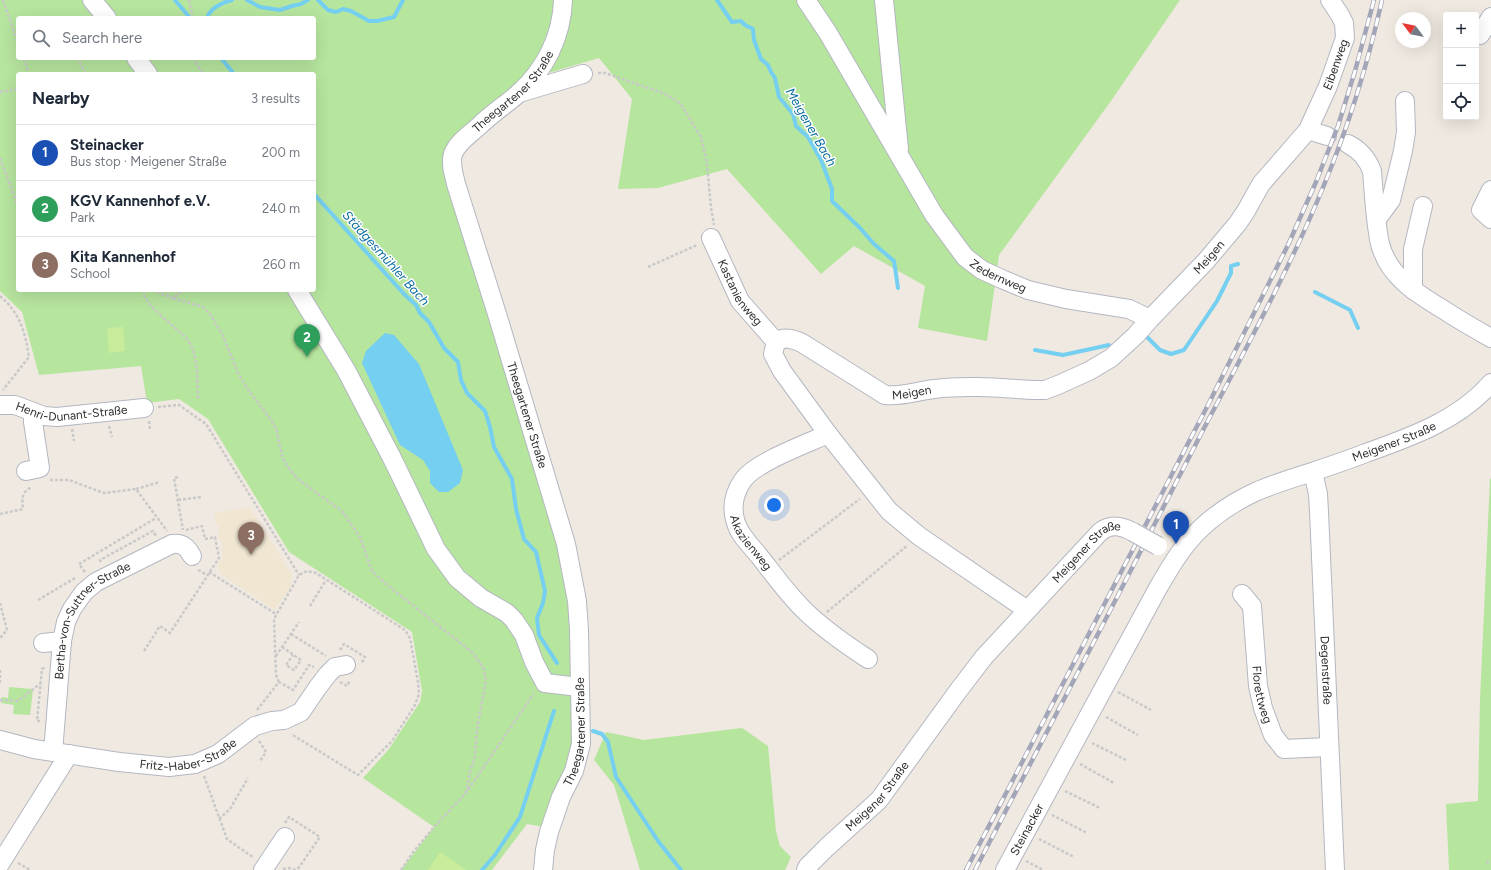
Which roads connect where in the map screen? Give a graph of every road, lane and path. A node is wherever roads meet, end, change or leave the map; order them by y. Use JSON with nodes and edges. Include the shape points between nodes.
{"nodes":[{"id":1,"x":92,"y":0,"type":"edge"},
{"id":2,"x":189,"y":0,"type":"edge"},
{"id":3,"x":563,"y":0,"type":"edge"},
{"id":4,"x":806,"y":0,"type":"edge"},
{"id":5,"x":884,"y":0,"type":"edge"},
{"id":6,"x":1330,"y":0,"type":"edge"},
{"id":7,"x":2,"y":1,"type":"edge"},
{"id":8,"x":105,"y":16,"type":"edge"},
{"id":9,"x":191,"y":16,"type":"edge"},
{"id":10,"x":1491,"y":17,"type":"edge"},
{"id":11,"x":1480,"y":35,"type":"dead end"},
{"id":12,"x":16,"y":38,"type":"edge"},
{"id":13,"x":25,"y":60,"type":"edge"},
{"id":14,"x":78,"y":60,"type":"edge"},
{"id":15,"x":138,"y":60,"type":"edge"},
{"id":16,"x":194,"y":60,"type":"edge"},
{"id":17,"x":28,"y":72,"type":"edge"},
{"id":18,"x":85,"y":72,"type":"edge"},
{"id":19,"x":146,"y":72,"type":"edge"},
{"id":20,"x":202,"y":72,"type":"edge"},
{"id":21,"x":583,"y":74,"type":"joint"},
{"id":22,"x":16,"y":89,"type":"edge"},
{"id":23,"x":0,"y":92,"type":"edge"},
{"id":24,"x":518,"y":93,"type":"junction"},
{"id":25,"x":1405,"y":101,"type":"dead end"},
{"id":26,"x":1308,"y":130,"type":"junction"},
{"id":27,"x":1328,"y":136,"type":"dead end"},
{"id":28,"x":1348,"y":144,"type":"dead end"},
{"id":29,"x":900,"y":156,"type":"junction"},
{"id":30,"x":0,"y":158,"type":"edge"},
{"id":31,"x":1491,"y":190,"type":"edge"},
{"id":32,"x":16,"y":201,"type":"edge"},
{"id":33,"x":1423,"y":206,"type":"dead end"},
{"id":34,"x":1377,"y":219,"type":"junction"},
{"id":35,"x":1491,"y":219,"type":"edge"},
{"id":36,"x":711,"y":238,"type":"junction"},
{"id":37,"x":648,"y":267,"type":"dead end"},
{"id":38,"x":1413,"y":290,"type":"junction"},
{"id":39,"x":142,"y":292,"type":"edge"},
{"id":40,"x":157,"y":292,"type":"edge"},
{"id":41,"x":181,"y":292,"type":"edge"},
{"id":42,"x":298,"y":292,"type":"edge"},
{"id":43,"x":0,"y":296,"type":"edge"},
{"id":44,"x":173,"y":298,"type":"junction"},
{"id":45,"x":1150,"y":318,"type":"junction"},
{"id":46,"x":1491,"y":338,"type":"edge"},
{"id":47,"x":776,"y":342,"type":"junction"},
{"id":48,"x":1491,"y":383,"type":"edge"},
{"id":49,"x":0,"y":393,"type":"edge"},
{"id":50,"x":198,"y":398,"type":"dead end"},
{"id":51,"x":0,"y":405,"type":"edge"},
{"id":52,"x":144,"y":408,"type":"joint"},
{"id":53,"x":33,"y":412,"type":"junction"},
{"id":54,"x":828,"y":434,"type":"junction"},
{"id":55,"x":1313,"y":472,"type":"junction"},
{"id":56,"x":178,"y":477,"type":"dead end"},
{"id":57,"x":31,"y":478,"type":"joint"},
{"id":58,"x":44,"y":482,"type":"dead end"},
{"id":59,"x":160,"y":482,"type":"dead end"},
{"id":60,"x":136,"y":489,"type":"junction"},
{"id":61,"x":872,"y":490,"type":"junction"},
{"id":62,"x":201,"y":497,"type":"dead end"},
{"id":63,"x":178,"y":500,"type":"junction"},
{"id":64,"x":0,"y":514,"type":"edge"},
{"id":65,"x":156,"y":518,"type":"junction"},
{"id":66,"x":183,"y":531,"type":"junction"},
{"id":67,"x":168,"y":532,"type":"dead end"},
{"id":68,"x":178,"y":534,"type":"dead end"},
{"id":69,"x":919,"y":536,"type":"junction"},
{"id":70,"x":784,"y":556,"type":"dead end"},
{"id":71,"x":1176,"y":557,"type":"junction"},
{"id":72,"x":193,"y":562,"type":"joint"},
{"id":73,"x":85,"y":572,"type":"dead end"},
{"id":74,"x":209,"y":572,"type":"junction"},
{"id":75,"x":299,"y":575,"type":"junction"},
{"id":76,"x":78,"y":576,"type":"dead end"},
{"id":77,"x":207,"y":576,"type":"junction"},
{"id":78,"x":326,"y":580,"type":"junction"},
{"id":79,"x":1242,"y":594,"type":"dead end"},
{"id":80,"x":38,"y":600,"type":"dead end"},
{"id":81,"x":0,"y":603,"type":"edge"},
{"id":82,"x":310,"y":606,"type":"dead end"},
{"id":83,"x":835,"y":606,"type":"dead end"},
{"id":84,"x":1027,"y":610,"type":"junction"},
{"id":85,"x":276,"y":614,"type":"junction"},
{"id":86,"x":299,"y":622,"type":"dead end"},
{"id":87,"x":291,"y":634,"type":"junction"},
{"id":88,"x":0,"y":638,"type":"edge"},
{"id":89,"x":43,"y":643,"type":"dead end"},
{"id":90,"x":282,"y":647,"type":"junction"},
{"id":91,"x":61,"y":649,"type":"junction"},
{"id":92,"x":144,"y":651,"type":"dead end"},
{"id":93,"x":293,"y":655,"type":"junction"},
{"id":94,"x":276,"y":656,"type":"junction"},
{"id":95,"x":327,"y":656,"type":"dead end"},
{"id":96,"x":868,"y":659,"type":"dead end"},
{"id":97,"x":349,"y":666,"type":"junction"},
{"id":98,"x":0,"y":670,"type":"edge"},
{"id":99,"x":319,"y":670,"type":"dead end"},
{"id":100,"x":337,"y":680,"type":"dead end"},
{"id":101,"x":279,"y":682,"type":"junction"},
{"id":102,"x":544,"y":682,"type":"junction"},
{"id":103,"x":40,"y":684,"type":"junction"},
{"id":104,"x":0,"y":685,"type":"edge"},
{"id":105,"x":579,"y":687,"type":"junction"},
{"id":106,"x":1116,"y":691,"type":"dead end"},
{"id":107,"x":0,"y":700,"type":"edge"},
{"id":108,"x":1151,"y":710,"type":"dead end"},
{"id":109,"x":1102,"y":714,"type":"dead end"},
{"id":110,"x":252,"y":715,"type":"dead end"},
{"id":111,"x":45,"y":722,"type":"dead end"},
{"id":112,"x":293,"y":735,"type":"dead end"},
{"id":113,"x":1138,"y":735,"type":"dead end"},
{"id":114,"x":0,"y":740,"type":"edge"},
{"id":115,"x":1088,"y":740,"type":"dead end"},
{"id":116,"x":1329,"y":747,"type":"junction"},
{"id":117,"x":266,"y":752,"type":"dead end"},
{"id":118,"x":61,"y":753,"type":"junction"},
{"id":119,"x":1126,"y":760,"type":"dead end"},
{"id":120,"x":260,"y":761,"type":"dead end"},
{"id":121,"x":1076,"y":762,"type":"dead end"},
{"id":122,"x":201,"y":770,"type":"dead end"},
{"id":123,"x":248,"y":778,"type":"dead end"},
{"id":124,"x":1114,"y":783,"type":"dead end"},
{"id":125,"x":1062,"y":789,"type":"dead end"},
{"id":126,"x":466,"y":793,"type":"junction"},
{"id":127,"x":1100,"y":808,"type":"dead end"},
{"id":128,"x":1048,"y":813,"type":"dead end"},
{"id":129,"x":219,"y":819,"type":"junction"},
{"id":130,"x":1087,"y":833,"type":"dead end"},
{"id":131,"x":285,"y":837,"type":"dead end"},
{"id":132,"x":1035,"y":837,"type":"dead end"},
{"id":133,"x":1074,"y":857,"type":"dead end"},
{"id":134,"x":1023,"y":859,"type":"dead end"},
{"id":135,"x":1491,"y":861,"type":"edge"},
{"id":136,"x":1486,"y":862,"type":"dead end"},
{"id":137,"x":0,"y":864,"type":"edge"},
{"id":138,"x":262,"y":866,"type":"edge"},
{"id":139,"x":11,"y":870,"type":"edge"},
{"id":140,"x":278,"y":870,"type":"edge"},
{"id":141,"x":296,"y":870,"type":"edge"},
{"id":142,"x":401,"y":870,"type":"edge"},
{"id":143,"x":543,"y":870,"type":"edge"},
{"id":144,"x":806,"y":870,"type":"edge"},
{"id":145,"x":1005,"y":870,"type":"edge"},
{"id":146,"x":1043,"y":870,"type":"edge"},
{"id":147,"x":1335,"y":870,"type":"edge"}],
"edges":[{"from":1,"to":8,"type":"street"},
{"from":2,"to":9,"type":"path"},
{"from":3,"to":24,"type":"street","name":"Theegartener Straße","via":[[553,45],[538,71]]},
{"from":4,"to":29,"type":"street","name":"Zedernweg"},
{"from":5,"to":29,"type":"street","name":"Zedernweg"},
{"from":6,"to":26,"type":"street","name":"Eibenweg","via":[[1344,23],[1344,45]]},
{"from":7,"to":12,"type":"path"},
{"from":10,"to":11,"type":"street"},
{"from":13,"to":17,"type":"path"},
{"from":14,"to":18,"type":"path"},
{"from":15,"to":19,"type":"street"},
{"from":16,"to":20,"type":"path"},
{"from":21,"to":24,"type":"street"},
{"from":21,"to":36,"type":"path","via":[[605,73],[663,93],[682,106],[701,137],[705,151],[714,225]]},
{"from":22,"to":23,"type":"path"},
{"from":24,"to":105,"type":"street","name":"Theegartener Straße","via":[[460,143],[453,152],[453,172],[566,544],[577,601]]},
{"from":25,"to":34,"type":"street","via":[[1406,132],[1401,158],[1391,200]]},
{"from":26,"to":27,"type":"street"},
{"from":26,"to":45,"type":"street","name":"Meigen","via":[[1261,184],[1238,222],[1206,261]]},
{"from":28,"to":34,"type":"street","via":[[1360,152],[1369,163]]},
{"from":29,"to":45,"type":"street","name":"Zedernweg","via":[[934,215],[965,257],[982,270],[1028,290],[1130,309]]},
{"from":30,"to":32,"type":"path"},
{"from":31,"to":35,"type":"street","via":[[1481,210]]},
{"from":33,"to":38,"type":"street","via":[[1413,248]]},
{"from":34,"to":38,"type":"street","via":[[1384,256],[1396,275]]},
{"from":36,"to":37,"type":"path"},
{"from":36,"to":47,"type":"street","name":"Kastanienweg","via":[[740,301]]},
{"from":38,"to":46,"type":"street"},
{"from":39,"to":50,"type":"path","via":[[165,320],[187,339],[192,348],[196,363]]},
{"from":40,"to":44,"type":"path"},
{"from":41,"to":44,"type":"path"},
{"from":42,"to":102,"type":"street","via":[[346,370],[436,549],[457,578],[514,620],[524,635]]},
{"from":43,"to":49,"type":"path","via":[[10,304],[19,318],[29,357]]},
{"from":44,"to":126,"type":"path","via":[[203,307],[210,314],[222,334],[238,373],[272,421],[286,464],[299,480],[342,512],[360,537],[372,571],[472,652],[484,667],[486,680],[475,756]]},
{"from":45,"to":47,"type":"street","name":"Meigen","via":[[1111,358],[1045,390],[954,388],[885,395],[802,343],[787,338]]},
{"from":47,"to":54,"type":"street","via":[[773,354],[775,360]]},
{"from":48,"to":55,"type":"street","name":"Meigener Straße","via":[[1460,410],[1421,433]]},
{"from":51,"to":53,"type":"street","name":"Henri-Dunant-Straße","via":[[15,405]]},
{"from":52,"to":53,"type":"street","name":"Henri-Dunant-Straße","via":[[57,417]]},
{"from":52,"to":75,"type":"path","via":[[179,405],[206,424]]},
{"from":53,"to":57,"type":"street","via":[[40,468]]},
{"from":54,"to":61,"type":"street"},
{"from":54,"to":96,"type":"street","name":"Akazienweg","via":[[761,465],[750,473],[741,483],[735,496],[734,517],[740,532],[803,609],[829,632]]},
{"from":55,"to":71,"type":"street","name":"Meigener Straße","via":[[1266,486],[1237,502],[1208,522]]},
{"from":55,"to":116,"type":"street","name":"Degenstraße","via":[[1318,494]]},
{"from":56,"to":63,"type":"path","via":[[174,478]]},
{"from":57,"to":64,"type":"path","via":[[29,488],[22,498],[23,509]]},
{"from":58,"to":60,"type":"path","via":[[69,480],[104,493]]},
{"from":59,"to":60,"type":"path"},
{"from":60,"to":65,"type":"path"},
{"from":61,"to":69,"type":"street","via":[[894,516]]},
{"from":61,"to":70,"type":"path","name":"Akazienweg"},
{"from":62,"to":63,"type":"path"},
{"from":63,"to":66,"type":"path"},
{"from":65,"to":67,"type":"path"},
{"from":65,"to":73,"type":"path","via":[[79,564]]},
{"from":66,"to":68,"type":"path"},
{"from":66,"to":74,"type":"path","via":[[202,526],[205,539],[217,537],[219,558]]},
{"from":69,"to":83,"type":"path"},
{"from":69,"to":84,"type":"street"},
{"from":71,"to":84,"type":"street","name":"Meigener Straße","bridge":true,"via":[[1125,528],[1115,526],[1103,529]]},
{"from":71,"to":145,"type":"street","name":"Steinacker"},
{"from":72,"to":77,"type":"path"},
{"from":72,"to":91,"type":"street","name":"Bertha-von-Suttner-Straße","via":[[184,545],[172,544],[96,582],[84,592],[72,609],[66,622]]},
{"from":74,"to":77,"type":"path"},
{"from":74,"to":85,"type":"path"},
{"from":75,"to":78,"type":"path","via":[[307,571]]},
{"from":75,"to":85,"type":"path"},
{"from":76,"to":80,"type":"path"},
{"from":77,"to":92,"type":"path","via":[[170,633],[160,626]]},
{"from":78,"to":82,"type":"path"},
{"from":78,"to":112,"type":"path","via":[[409,634],[419,694],[416,705],[392,741],[358,775]]},
{"from":79,"to":116,"type":"street","name":"Florettweg","via":[[1252,606],[1258,686],[1273,735],[1284,749]]},
{"from":81,"to":88,"type":"path","via":[[7,630]]},
{"from":84,"to":144,"type":"street","name":"Meigener Straße","via":[[958,691],[879,800],[826,848]]},
{"from":85,"to":94,"type":"path"},
{"from":86,"to":87,"type":"path"},
{"from":87,"to":90,"type":"path"},
{"from":87,"to":95,"type":"path"},
{"from":89,"to":91,"type":"street"},
{"from":90,"to":93,"type":"path"},
{"from":90,"to":94,"type":"path"},
{"from":91,"to":103,"type":"path","via":[[42,669]]},
{"from":91,"to":118,"type":"street","name":"Bertha-von-Suttner-Straße"},
{"from":93,"to":93,"type":"path","via":[[301,660],[294,670],[286,665]]},
{"from":94,"to":101,"type":"path","via":[[276,675]]},
{"from":97,"to":97,"type":"path","via":[[365,657],[344,644]]},
{"from":97,"to":100,"type":"path","via":[[347,686]]},
{"from":97,"to":118,"type":"street","name":"Fritz-Haber-Straße","via":[[335,667],[301,712],[284,720],[255,726],[218,754],[195,764],[154,766]]},
{"from":98,"to":104,"type":"path"},
{"from":99,"to":101,"type":"path","via":[[309,665],[293,690]]},
{"from":101,"to":110,"type":"path"},
{"from":102,"to":105,"type":"street"},
{"from":102,"to":126,"type":"path","via":[[526,704]]},
{"from":103,"to":107,"type":"path","via":[[18,701]]},
{"from":103,"to":111,"type":"path","via":[[37,721]]},
{"from":105,"to":143,"type":"street","name":"Theegartener Straße","via":[[581,744],[574,771],[561,797],[549,832]]},
{"from":106,"to":108,"type":"path"},
{"from":109,"to":113,"type":"path"},
{"from":114,"to":118,"type":"street","name":"Fritz-Haber-Straße"},
{"from":115,"to":119,"type":"path"},
{"from":116,"to":147,"type":"street","name":"Degenstraße"},
{"from":117,"to":120,"type":"path"},
{"from":118,"to":137,"type":"street"},
{"from":121,"to":124,"type":"path"},
{"from":122,"to":129,"type":"path"},
{"from":123,"to":129,"type":"path","via":[[230,809]]},
{"from":125,"to":127,"type":"path"},
{"from":126,"to":142,"type":"path","via":[[434,827]]},
{"from":128,"to":130,"type":"path"},
{"from":129,"to":138,"type":"path","via":[[227,840]]},
{"from":131,"to":138,"type":"street"},
{"from":132,"to":133,"type":"path"},
{"from":134,"to":146,"type":"path"},
{"from":135,"to":136,"type":"path"},
{"from":137,"to":139,"type":"street"},
{"from":140,"to":141,"type":"path"}]}
